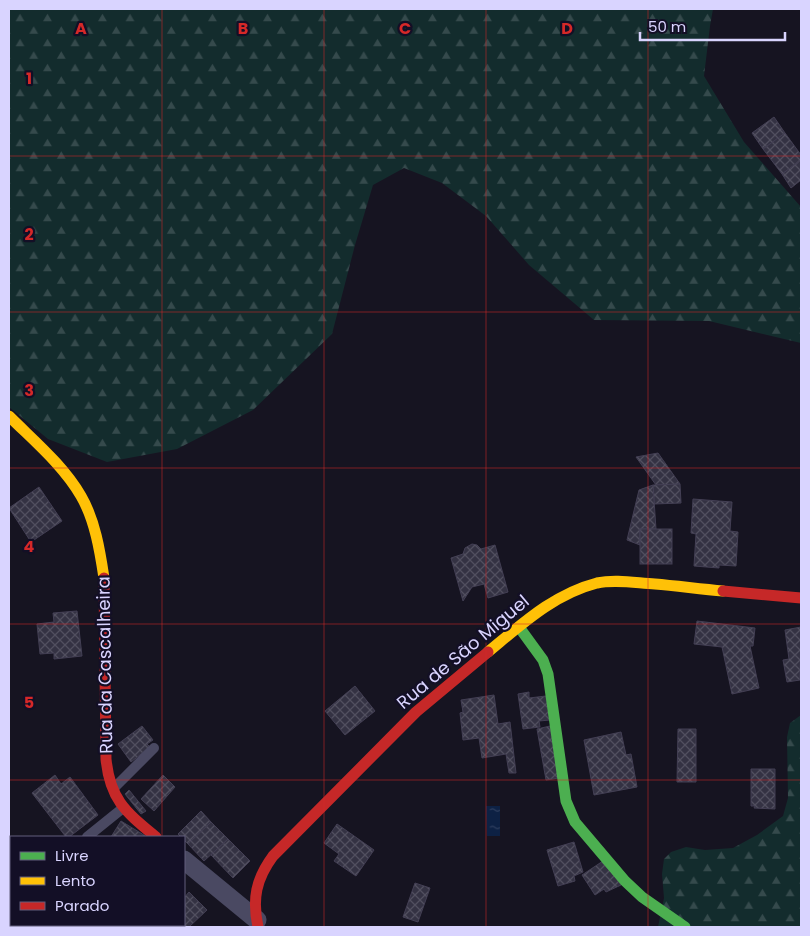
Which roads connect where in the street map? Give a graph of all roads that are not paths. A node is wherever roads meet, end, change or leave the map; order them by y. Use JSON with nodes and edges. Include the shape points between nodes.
{"nodes":[{"id":1,"x":9,"y":416,"type":"edge"},
{"id":2,"x":801,"y":598,"type":"edge"},
{"id":3,"x":519,"y":626,"type":"junction"},
{"id":4,"x":154,"y":748,"type":"dead end"},
{"id":5,"x":111,"y":790,"type":"junction"},
{"id":6,"x":123,"y":808,"type":"junction"},
{"id":7,"x":88,"y":836,"type":"edge"},
{"id":8,"x":155,"y":836,"type":"edge"},
{"id":9,"x":185,"y":861,"type":"edge"},
{"id":10,"x":258,"y":924,"type":"edge"},
{"id":11,"x":685,"y":927,"type":"edge"}],
"edges":[{"from":1,"to":5,"type":"street","name":"Rua da Cascalheira","via":[[78,491],[100,554],[106,597],[106,764]]},
{"from":2,"to":3,"type":"street","name":"Rua de São Miguel","via":[[638,582],[605,582],[560,598]]},
{"from":3,"to":10,"type":"street","name":"Rua de São Miguel","via":[[416,712],[273,856],[256,884],[254,901]]},
{"from":3,"to":11,"type":"street","via":[[547,668],[566,801],[571,815],[630,886]]},
{"from":4,"to":5,"type":"lane"},
{"from":5,"to":6,"type":"street","name":"Rua da Cascalheira"},
{"from":6,"to":7,"type":"lane"},
{"from":6,"to":8,"type":"street","name":"Rua da Cascalheira"},
{"from":9,"to":10,"type":"street"}]}
